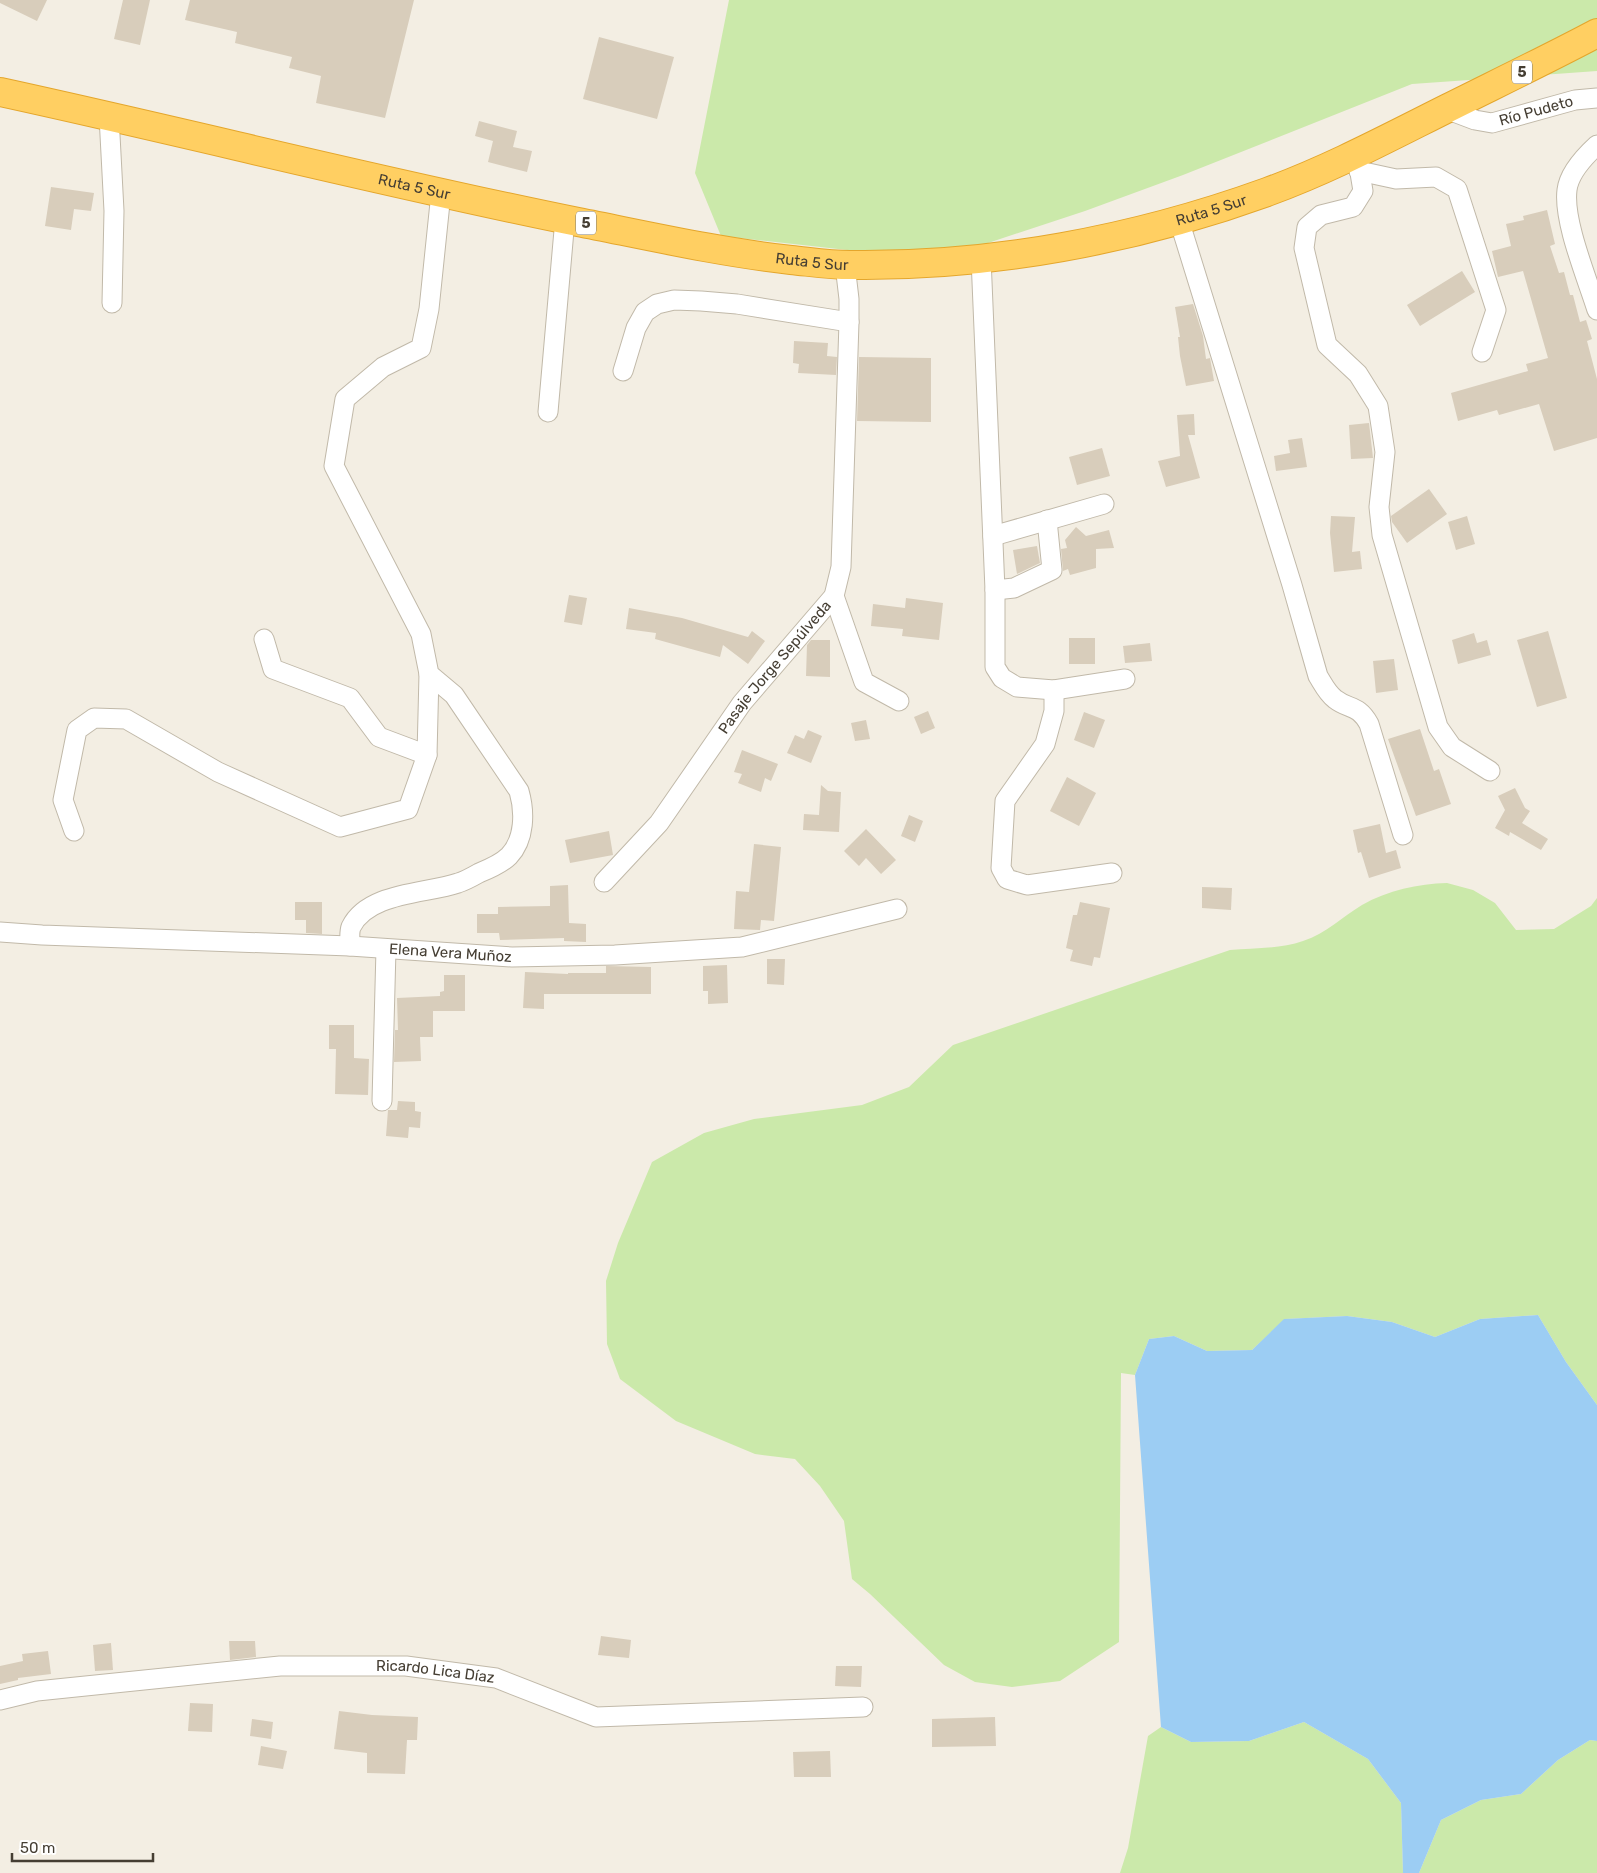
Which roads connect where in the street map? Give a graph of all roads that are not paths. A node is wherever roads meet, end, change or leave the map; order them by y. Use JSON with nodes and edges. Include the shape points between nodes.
{"nodes":[{"id":1,"x":1597,"y":33,"type":"edge"},
{"id":2,"x":0,"y":92,"type":"edge"},
{"id":3,"x":1597,"y":98,"type":"edge"},
{"id":4,"x":1446,"y":109,"type":"junction"},
{"id":5,"x":109,"y":116,"type":"junction"},
{"id":6,"x":1597,"y":145,"type":"edge"},
{"id":7,"x":1358,"y":163,"type":"junction"},
{"id":8,"x":441,"y":193,"type":"junction"},
{"id":9,"x":565,"y":219,"type":"junction"},
{"id":10,"x":1179,"y":220,"type":"junction"},
{"id":11,"x":981,"y":258,"type":"junction"},
{"id":12,"x":845,"y":265,"type":"junction"},
{"id":13,"x":112,"y":303,"type":"dead end"},
{"id":14,"x":1597,"y":310,"type":"edge"},
{"id":15,"x":849,"y":322,"type":"junction"},
{"id":16,"x":1482,"y":352,"type":"dead end"},
{"id":17,"x":624,"y":371,"type":"dead end"},
{"id":18,"x":548,"y":412,"type":"dead end"},
{"id":19,"x":1104,"y":504,"type":"dead end"},
{"id":20,"x":1047,"y":520,"type":"junction"},
{"id":21,"x":993,"y":536,"type":"junction"},
{"id":22,"x":995,"y":590,"type":"junction"},
{"id":23,"x":834,"y":596,"type":"junction"},
{"id":24,"x":264,"y":639,"type":"dead end"},
{"id":25,"x":429,"y":674,"type":"junction"},
{"id":26,"x":1125,"y":678,"type":"dead end"},
{"id":27,"x":1054,"y":690,"type":"junction"},
{"id":28,"x":898,"y":701,"type":"dead end"},
{"id":29,"x":426,"y":755,"type":"junction"},
{"id":30,"x":1490,"y":772,"type":"dead end"},
{"id":31,"x":74,"y":831,"type":"dead end"},
{"id":32,"x":1403,"y":835,"type":"dead end"},
{"id":33,"x":1112,"y":873,"type":"dead end"},
{"id":34,"x":604,"y":882,"type":"dead end"},
{"id":35,"x":897,"y":909,"type":"dead end"},
{"id":36,"x":0,"y":932,"type":"edge"},
{"id":37,"x":350,"y":946,"type":"junction"},
{"id":38,"x":386,"y":949,"type":"junction"},
{"id":39,"x":382,"y":1101,"type":"dead end"},
{"id":40,"x":0,"y":1700,"type":"edge"},
{"id":41,"x":863,"y":1707,"type":"dead end"}],
"edges":[{"from":1,"to":4,"type":"highway","name":"Ruta 5 Sur","number":"5"},
{"from":2,"to":5,"type":"highway","name":"Ruta 5 Sur","number":"5"},
{"from":3,"to":4,"type":"street","name":"Río Pudeto","via":[[1575,100],[1492,123]]},
{"from":4,"to":7,"type":"highway","name":"Ruta 5 Sur","number":"5"},
{"from":5,"to":8,"type":"highway","name":"Ruta 5 Sur","number":"5"},
{"from":5,"to":13,"type":"street","via":[[114,211]]},
{"from":6,"to":14,"type":"street","via":[[1576,170],[1567,188],[1567,206]]},
{"from":7,"to":10,"type":"highway","name":"Ruta 5 Sur","number":"5"},
{"from":7,"to":16,"type":"street","via":[[1396,179],[1436,176],[1457,189],[1496,310]]},
{"from":7,"to":30,"type":"street","via":[[1363,191],[1353,207],[1322,215],[1307,227],[1304,248],[1327,345],[1358,374],[1378,406],[1385,452],[1379,507],[1382,535],[1438,727],[1452,747]]},
{"from":8,"to":9,"type":"highway","name":"Ruta 5 Sur","number":"5"},
{"from":8,"to":25,"type":"street","via":[[430,309],[421,348],[383,367],[345,399],[334,466],[421,634]]},
{"from":9,"to":12,"type":"highway","name":"Ruta 5 Sur","number":"5","via":[[739,254]]},
{"from":9,"to":18,"type":"street"},
{"from":10,"to":11,"type":"highway","name":"Ruta 5 Sur","number":"5","via":[[1081,243]]},
{"from":10,"to":32,"type":"street","via":[[1318,676],[1335,699],[1364,714]]},
{"from":11,"to":12,"type":"highway","name":"Ruta 5 Sur","number":"5"},
{"from":11,"to":21,"type":"street"},
{"from":12,"to":15,"type":"street","name":"Pasaje Jorge Sepúlveda"},
{"from":15,"to":17,"type":"street","via":[[737,304],[674,300],[645,312],[636,328]]},
{"from":15,"to":23,"type":"street","name":"Pasaje Jorge Sepúlveda","via":[[841,567]]},
{"from":19,"to":20,"type":"street"},
{"from":20,"to":21,"type":"street"},
{"from":20,"to":22,"type":"street","via":[[1052,570],[1014,588]]},
{"from":21,"to":22,"type":"street"},
{"from":22,"to":27,"type":"street","via":[[994,645],[998,673],[1017,688]]},
{"from":23,"to":28,"type":"street","via":[[864,682]]},
{"from":23,"to":34,"type":"street","name":"Pasaje Jorge Sepúlveda","via":[[742,703],[659,823]]},
{"from":24,"to":29,"type":"street","via":[[273,669],[350,698],[379,737]]},
{"from":25,"to":29,"type":"street"},
{"from":25,"to":37,"type":"street","via":[[454,695],[519,790],[523,821],[519,843],[494,866],[458,883],[387,900],[362,913],[350,929]]},
{"from":26,"to":27,"type":"street"},
{"from":27,"to":33,"type":"street","via":[[1054,711],[1045,744],[1005,801],[1001,868],[1007,879],[1027,885]]},
{"from":29,"to":31,"type":"street","via":[[408,809],[340,827],[218,772],[126,718],[94,718],[77,730],[63,800]]},
{"from":35,"to":38,"type":"street","name":"Elena Vera Muñoz","via":[[742,947],[512,957]]},
{"from":36,"to":37,"type":"street","name":"Elena Vera Muñoz"},
{"from":37,"to":38,"type":"street","name":"Elena Vera Muñoz"},
{"from":38,"to":39,"type":"street"},
{"from":40,"to":41,"type":"street","name":"Ricardo Lica Díaz","via":[[37,1691],[280,1666],[406,1666],[496,1678],[596,1717]]}]}
